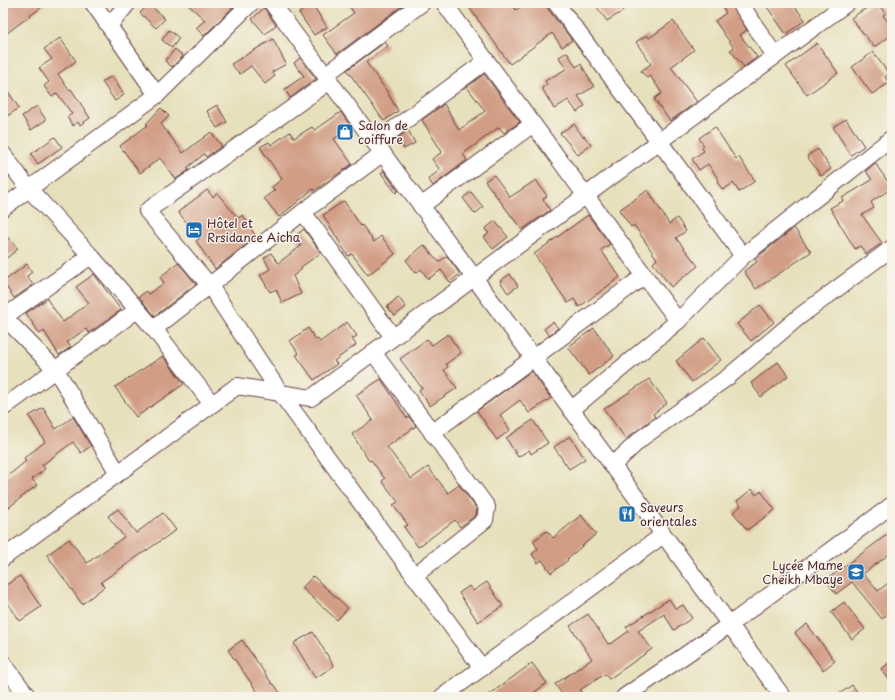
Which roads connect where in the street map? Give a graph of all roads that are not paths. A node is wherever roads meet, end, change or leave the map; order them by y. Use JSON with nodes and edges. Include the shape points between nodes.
{"nodes":[{"id":1,"x":93,"y":3,"type":"edge"},
{"id":2,"x":128,"y":3,"type":"edge"},
{"id":3,"x":251,"y":3,"type":"edge"},
{"id":4,"x":272,"y":3,"type":"edge"},
{"id":5,"x":444,"y":3,"type":"edge"},
{"id":6,"x":556,"y":3,"type":"edge"},
{"id":7,"x":740,"y":3,"type":"edge"},
{"id":8,"x":847,"y":3,"type":"edge"},
{"id":9,"x":413,"y":5,"type":"edge"},
{"id":10,"x":109,"y":26,"type":"junction"},
{"id":11,"x":775,"y":56,"type":"junction"},
{"id":12,"x":486,"y":61,"type":"junction"},
{"id":13,"x":327,"y":78,"type":"junction"},
{"id":14,"x":157,"y":95,"type":"junction"},
{"id":15,"x":533,"y":124,"type":"junction"},
{"id":16,"x":892,"y":138,"type":"edge"},
{"id":17,"x":660,"y":141,"type":"junction"},
{"id":18,"x":379,"y":148,"type":"junction"},
{"id":19,"x":3,"y":154,"type":"edge"},
{"id":20,"x":29,"y":189,"type":"junction"},
{"id":21,"x":585,"y":196,"type":"junction"},
{"id":22,"x":422,"y":206,"type":"junction"},
{"id":23,"x":3,"y":208,"type":"edge"},
{"id":24,"x":303,"y":212,"type":"junction"},
{"id":25,"x":892,"y":248,"type":"edge"},
{"id":26,"x":91,"y":256,"type":"junction"},
{"id":27,"x":743,"y":256,"type":"junction"},
{"id":28,"x":644,"y":276,"type":"junction"},
{"id":29,"x":474,"y":278,"type":"junction"},
{"id":30,"x":210,"y":286,"type":"junction"},
{"id":31,"x":137,"y":310,"type":"junction"},
{"id":32,"x":3,"y":316,"type":"edge"},
{"id":33,"x":678,"y":321,"type":"junction"},
{"id":34,"x":154,"y":329,"type":"junction"},
{"id":35,"x":393,"y":337,"type":"junction"},
{"id":36,"x":373,"y":352,"type":"junction"},
{"id":37,"x":533,"y":358,"type":"junction"},
{"id":38,"x":56,"y":370,"type":"junction"},
{"id":39,"x":281,"y":394,"type":"junction"},
{"id":40,"x":212,"y":404,"type":"junction"},
{"id":41,"x":3,"y":408,"type":"edge"},
{"id":42,"x":571,"y":410,"type":"junction"},
{"id":43,"x":432,"y":433,"type":"junction"},
{"id":44,"x":612,"y":466,"type":"junction"},
{"id":45,"x":118,"y":473,"type":"junction"},
{"id":46,"x":892,"y":505,"type":"edge"},
{"id":47,"x":663,"y":535,"type":"junction"},
{"id":48,"x":3,"y":558,"type":"edge"},
{"id":49,"x":414,"y":576,"type":"junction"},
{"id":50,"x":729,"y":625,"type":"junction"},
{"id":51,"x":3,"y":663,"type":"edge"},
{"id":52,"x":482,"y":668,"type":"junction"},
{"id":53,"x":28,"y":697,"type":"edge"},
{"id":54,"x":442,"y":697,"type":"edge"},
{"id":55,"x":624,"y":697,"type":"edge"},
{"id":56,"x":783,"y":697,"type":"edge"}],
"edges":[{"from":1,"to":10,"type":"street"},
{"from":2,"to":10,"type":"street"},
{"from":3,"to":14,"type":"street"},
{"from":4,"to":13,"type":"street"},
{"from":5,"to":12,"type":"street"},
{"from":6,"to":17,"type":"street"},
{"from":7,"to":11,"type":"street"},
{"from":8,"to":11,"type":"street"},
{"from":9,"to":13,"type":"street"},
{"from":10,"to":14,"type":"street"},
{"from":11,"to":17,"type":"street"},
{"from":12,"to":15,"type":"street"},
{"from":12,"to":18,"type":"street"},
{"from":13,"to":18,"type":"street"},
{"from":13,"to":30,"type":"street","via":[[147,211]]},
{"from":14,"to":20,"type":"street"},
{"from":15,"to":21,"type":"street"},
{"from":15,"to":22,"type":"street"},
{"from":16,"to":27,"type":"street"},
{"from":17,"to":21,"type":"street"},
{"from":17,"to":27,"type":"street"},
{"from":18,"to":22,"type":"street"},
{"from":18,"to":24,"type":"street"},
{"from":19,"to":20,"type":"street"},
{"from":20,"to":23,"type":"street"},
{"from":20,"to":26,"type":"street"},
{"from":21,"to":28,"type":"street"},
{"from":21,"to":29,"type":"street"},
{"from":22,"to":29,"type":"street"},
{"from":24,"to":30,"type":"street"},
{"from":24,"to":35,"type":"street"},
{"from":25,"to":44,"type":"street","via":[[800,316],[728,376],[643,437]]},
{"from":26,"to":31,"type":"street"},
{"from":26,"to":32,"type":"street"},
{"from":27,"to":33,"type":"street"},
{"from":28,"to":33,"type":"street"},
{"from":28,"to":37,"type":"street"},
{"from":29,"to":35,"type":"street"},
{"from":29,"to":37,"type":"street"},
{"from":30,"to":34,"type":"street"},
{"from":30,"to":39,"type":"street"},
{"from":31,"to":34,"type":"street"},
{"from":31,"to":38,"type":"street"},
{"from":32,"to":38,"type":"street"},
{"from":33,"to":42,"type":"street"},
{"from":34,"to":40,"type":"street"},
{"from":35,"to":36,"type":"street"},
{"from":36,"to":39,"type":"street","via":[[311,398]]},
{"from":36,"to":43,"type":"street"},
{"from":37,"to":42,"type":"street"},
{"from":37,"to":43,"type":"street"},
{"from":38,"to":41,"type":"street"},
{"from":38,"to":45,"type":"street"},
{"from":39,"to":40,"type":"street","via":[[237,386]]},
{"from":39,"to":49,"type":"street"},
{"from":40,"to":45,"type":"street"},
{"from":42,"to":44,"type":"street"},
{"from":43,"to":49,"type":"street","via":[[487,508],[487,514],[485,520]]},
{"from":44,"to":47,"type":"street"},
{"from":45,"to":48,"type":"street"},
{"from":46,"to":50,"type":"street"},
{"from":47,"to":50,"type":"street"},
{"from":47,"to":52,"type":"street"},
{"from":49,"to":52,"type":"street"},
{"from":50,"to":55,"type":"street"},
{"from":50,"to":56,"type":"street"},
{"from":51,"to":53,"type":"street"},
{"from":52,"to":54,"type":"street"}]}
